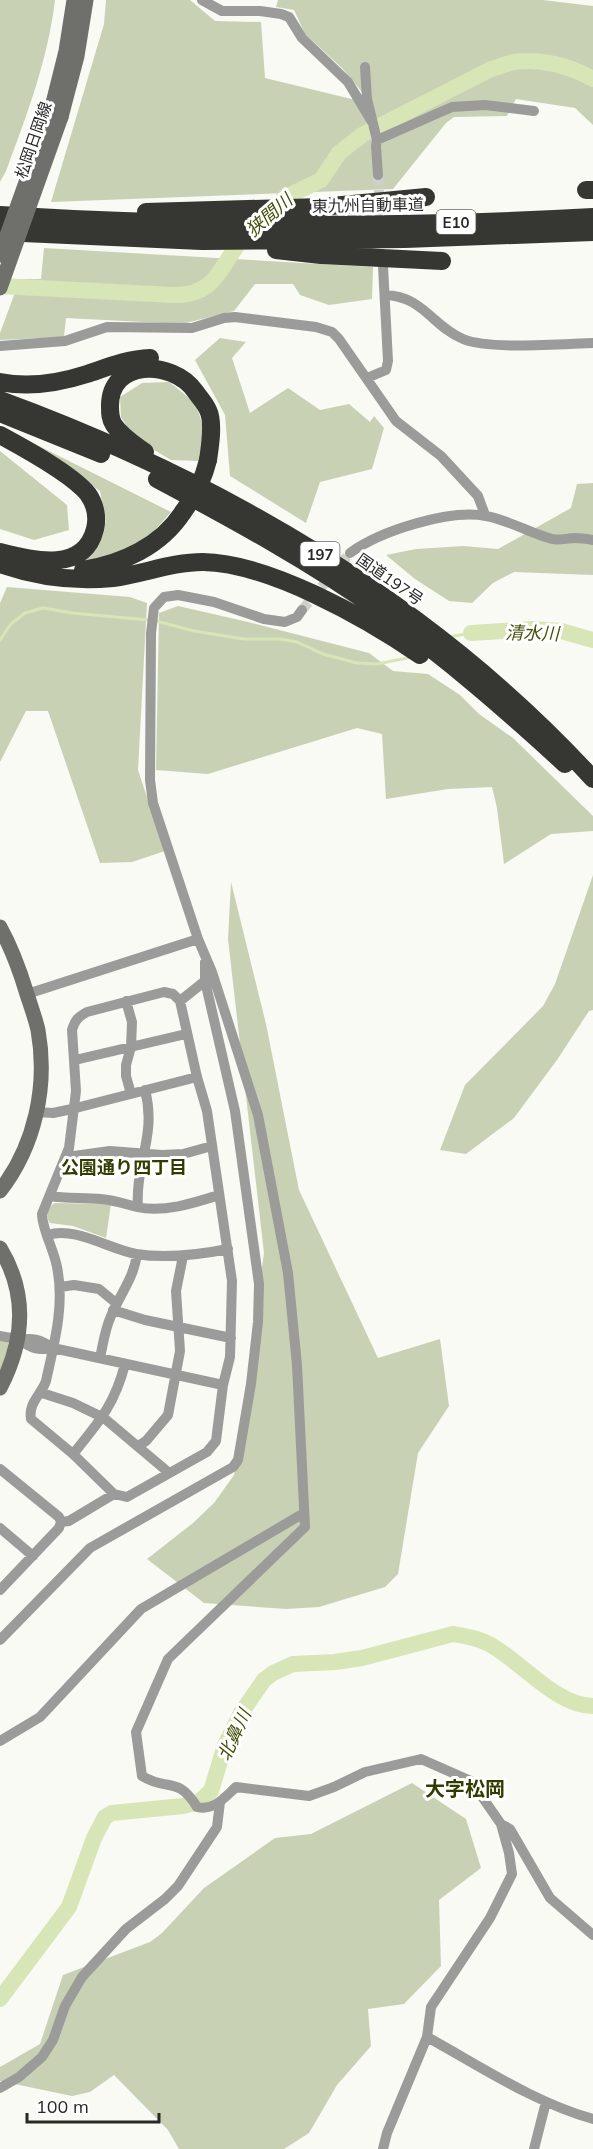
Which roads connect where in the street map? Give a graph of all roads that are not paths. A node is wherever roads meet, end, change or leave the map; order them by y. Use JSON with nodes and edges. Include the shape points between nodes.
{"nodes":[{"id":1,"x":74,"y":0,"type":"edge"},
{"id":2,"x":86,"y":0,"type":"edge"},
{"id":3,"x":202,"y":0,"type":"edge"},
{"id":4,"x":365,"y":67,"type":"dead end"},
{"id":5,"x":534,"y":111,"type":"dead end"},
{"id":6,"x":56,"y":116,"type":"junction"},
{"id":7,"x":372,"y":122,"type":"junction"},
{"id":8,"x":377,"y":140,"type":"junction"},
{"id":9,"x":378,"y":175,"type":"tunnel mouth"},
{"id":10,"x":426,"y":197,"type":"dead end"},
{"id":11,"x":0,"y":215,"type":"edge"},
{"id":12,"x":593,"y":217,"type":"edge"},
{"id":13,"x":203,"y":226,"type":"junction"},
{"id":14,"x":0,"y":232,"type":"edge"},
{"id":15,"x":593,"y":232,"type":"edge"},
{"id":16,"x":320,"y":240,"type":"junction"},
{"id":17,"x":0,"y":255,"type":"edge"},
{"id":18,"x":442,"y":261,"type":"dead end"},
{"id":19,"x":383,"y":266,"type":"dead end"},
{"id":20,"x":0,"y":288,"type":"edge"},
{"id":21,"x":385,"y":295,"type":"junction"},
{"id":22,"x":593,"y":343,"type":"edge"},
{"id":23,"x":0,"y":346,"type":"edge"},
{"id":24,"x":367,"y":378,"type":"junction"},
{"id":25,"x":0,"y":382,"type":"edge"},
{"id":26,"x":0,"y":400,"type":"edge"},
{"id":27,"x":0,"y":413,"type":"edge"},
{"id":28,"x":0,"y":435,"type":"edge"},
{"id":29,"x":212,"y":461,"type":"junction"},
{"id":30,"x":187,"y":513,"type":"junction"},
{"id":31,"x":485,"y":515,"type":"junction"},
{"id":32,"x":593,"y":540,"type":"edge"},
{"id":33,"x":310,"y":548,"type":"junction"},
{"id":34,"x":0,"y":552,"type":"edge"},
{"id":35,"x":350,"y":554,"type":"tunnel mouth"},
{"id":36,"x":0,"y":564,"type":"edge"},
{"id":37,"x":98,"y":578,"type":"junction"},
{"id":38,"x":302,"y":610,"type":"tunnel mouth"},
{"id":39,"x":545,"y":746,"type":"junction"},
{"id":40,"x":593,"y":779,"type":"edge"},
{"id":41,"x":593,"y":790,"type":"edge"},
{"id":42,"x":0,"y":927,"type":"edge"},
{"id":43,"x":198,"y":939,"type":"junction"},
{"id":44,"x":205,"y":956,"type":"junction"},
{"id":45,"x":205,"y":981,"type":"junction"},
{"id":46,"x":27,"y":994,"type":"junction"},
{"id":47,"x":126,"y":1001,"type":"junction"},
{"id":48,"x":180,"y":1001,"type":"junction"},
{"id":49,"x":186,"y":1034,"type":"junction"},
{"id":50,"x":131,"y":1047,"type":"junction"},
{"id":51,"x":75,"y":1060,"type":"junction"},
{"id":52,"x":196,"y":1077,"type":"junction"},
{"id":53,"x":145,"y":1090,"type":"junction"},
{"id":54,"x":131,"y":1094,"type":"junction"},
{"id":55,"x":74,"y":1109,"type":"junction"},
{"id":56,"x":38,"y":1112,"type":"junction"},
{"id":57,"x":212,"y":1146,"type":"junction"},
{"id":58,"x":67,"y":1154,"type":"junction"},
{"id":59,"x":144,"y":1154,"type":"junction"},
{"id":60,"x":0,"y":1191,"type":"edge"},
{"id":61,"x":219,"y":1195,"type":"junction"},
{"id":62,"x":50,"y":1196,"type":"junction"},
{"id":63,"x":138,"y":1208,"type":"junction"},
{"id":64,"x":48,"y":1235,"type":"junction"},
{"id":65,"x":0,"y":1248,"type":"edge"},
{"id":66,"x":228,"y":1250,"type":"junction"},
{"id":67,"x":137,"y":1254,"type":"junction"},
{"id":68,"x":183,"y":1256,"type":"junction"},
{"id":69,"x":60,"y":1287,"type":"junction"},
{"id":70,"x":115,"y":1307,"type":"junction"},
{"id":71,"x":177,"y":1326,"type":"junction"},
{"id":72,"x":0,"y":1336,"type":"edge"},
{"id":73,"x":231,"y":1338,"type":"junction"},
{"id":74,"x":19,"y":1340,"type":"junction"},
{"id":75,"x":53,"y":1348,"type":"junction"},
{"id":76,"x":100,"y":1358,"type":"junction"},
{"id":77,"x":125,"y":1364,"type":"junction"},
{"id":78,"x":175,"y":1375,"type":"junction"},
{"id":79,"x":223,"y":1385,"type":"junction"},
{"id":80,"x":0,"y":1388,"type":"edge"},
{"id":81,"x":42,"y":1393,"type":"junction"},
{"id":82,"x":102,"y":1417,"type":"junction"},
{"id":83,"x":138,"y":1446,"type":"junction"},
{"id":84,"x":74,"y":1454,"type":"junction"},
{"id":85,"x":0,"y":1468,"type":"edge"},
{"id":86,"x":168,"y":1472,"type":"junction"},
{"id":87,"x":114,"y":1494,"type":"junction"},
{"id":88,"x":304,"y":1513,"type":"junction"},
{"id":89,"x":61,"y":1522,"type":"junction"},
{"id":90,"x":0,"y":1528,"type":"edge"},
{"id":91,"x":33,"y":1556,"type":"junction"},
{"id":92,"x":0,"y":1590,"type":"edge"},
{"id":93,"x":0,"y":1640,"type":"edge"},
{"id":94,"x":0,"y":1741,"type":"edge"},
{"id":95,"x":220,"y":1802,"type":"junction"},
{"id":96,"x":501,"y":1824,"type":"junction"},
{"id":97,"x":593,"y":1935,"type":"edge"},
{"id":98,"x":427,"y":2037,"type":"junction"},
{"id":99,"x":0,"y":2088,"type":"edge"},
{"id":100,"x":546,"y":2102,"type":"junction"},
{"id":101,"x":593,"y":2119,"type":"edge"},
{"id":102,"x":383,"y":2149,"type":"edge"},
{"id":103,"x":534,"y":2149,"type":"edge"}],
"edges":[{"from":1,"to":6,"type":"main road","name":"松岡日岡線"},
{"from":2,"to":6,"type":"main road","name":"松岡日岡線","via":[[77,56]]},
{"from":3,"to":7,"type":"street","via":[[222,11],[260,11],[289,18],[302,38],[348,82]]},
{"from":4,"to":7,"type":"street"},
{"from":5,"to":8,"type":"street","via":[[485,105],[453,107]]},
{"from":6,"to":17,"type":"main road","name":"松岡日岡線","bridge":true},
{"from":6,"to":20,"type":"main road","name":"松岡日岡線","bridge":true},
{"from":7,"to":8,"type":"street"},
{"from":8,"to":9,"type":"street"},
{"from":10,"to":13,"type":"highway","via":[[321,207]]},
{"from":11,"to":13,"type":"highway","name":"東九州自動車道","number":"E10"},
{"from":12,"to":16,"type":"highway","name":"東九州自動車道","number":"E10"},
{"from":13,"to":14,"type":"highway","name":"東九州自動車道","number":"E10"},
{"from":13,"to":16,"type":"highway"},
{"from":13,"to":16,"type":"highway","name":"東九州自動車道","number":"E10"},
{"from":15,"to":16,"type":"highway","name":"東九州自動車道","number":"E10"},
{"from":16,"to":18,"type":"highway"},
{"from":19,"to":21,"type":"street"},
{"from":21,"to":22,"type":"street","via":[[413,301],[438,324],[477,343]]},
{"from":21,"to":24,"type":"street","via":[[388,361],[386,370]]},
{"from":23,"to":24,"type":"street","via":[[64,341],[107,327],[192,328],[235,317],[332,332]]},
{"from":24,"to":31,"type":"street","via":[[396,421],[441,456],[478,496]]},
{"from":25,"to":29,"type":"highway","via":[[43,384],[124,361],[167,360],[194,375],[210,395],[219,426]]},
{"from":26,"to":33,"type":"highway","name":"国道197号","number":"197","via":[[177,475]]},
{"from":27,"to":39,"type":"highway","name":"国道197号","number":"197","via":[[151,476],[310,564],[430,648]]},
{"from":28,"to":34,"type":"highway","via":[[76,482],[92,500],[96,517],[89,542],[69,558],[42,561]]},
{"from":29,"to":30,"type":"highway","via":[[210,481],[201,500]]},
{"from":29,"to":33,"type":"highway","via":[[209,411],[190,385],[170,372],[149,368],[130,373],[115,385],[110,417],[129,441],[253,507]]},
{"from":30,"to":34,"type":"highway","via":[[149,545],[95,568],[48,568]]},
{"from":30,"to":37,"type":"highway","via":[[176,533],[149,555]]},
{"from":31,"to":32,"type":"street","via":[[554,540]]},
{"from":31,"to":35,"type":"street","via":[[437,519],[382,535]]},
{"from":33,"to":40,"type":"highway","name":"国道197号","number":"197","via":[[389,601],[503,688]]},
{"from":36,"to":37,"type":"highway","via":[[47,578]]},
{"from":37,"to":39,"type":"highway","via":[[203,562],[258,572],[337,605],[389,635],[462,683]]},
{"from":38,"to":43,"type":"street","via":[[285,622],[178,596],[164,597],[154,608],[150,780],[153,803]]},
{"from":39,"to":41,"type":"highway","name":"国道197号","number":"197"},
{"from":42,"to":46,"type":"main road"},
{"from":43,"to":44,"type":"street"},
{"from":43,"to":46,"type":"street"},
{"from":44,"to":45,"type":"street"},
{"from":44,"to":88,"type":"street","via":[[258,1115],[288,1273]]},
{"from":45,"to":48,"type":"street"},
{"from":45,"to":93,"type":"street","via":[[235,1111],[259,1284],[253,1364],[238,1460],[233,1467],[90,1548]]},
{"from":46,"to":56,"type":"main road","via":[[41,1054]]},
{"from":47,"to":48,"type":"street","via":[[164,992]]},
{"from":47,"to":50,"type":"street","via":[[132,1022]]},
{"from":47,"to":51,"type":"street","via":[[78,1017],[72,1030]]},
{"from":48,"to":49,"type":"street"},
{"from":49,"to":50,"type":"street"},
{"from":49,"to":52,"type":"street"},
{"from":50,"to":51,"type":"street"},
{"from":50,"to":54,"type":"street","via":[[126,1076]]},
{"from":51,"to":55,"type":"street"},
{"from":52,"to":53,"type":"street"},
{"from":52,"to":57,"type":"street","via":[[207,1111]]},
{"from":53,"to":54,"type":"street"},
{"from":53,"to":59,"type":"street","via":[[150,1115]]},
{"from":54,"to":55,"type":"street"},
{"from":55,"to":56,"type":"street"},
{"from":55,"to":58,"type":"street"},
{"from":56,"to":60,"type":"main road","via":[[30,1138]]},
{"from":57,"to":59,"type":"street","via":[[183,1154]]},
{"from":57,"to":61,"type":"street"},
{"from":58,"to":59,"type":"street"},
{"from":58,"to":62,"type":"street"},
{"from":59,"to":63,"type":"street"},
{"from":61,"to":63,"type":"street","via":[[188,1205]]},
{"from":61,"to":66,"type":"street"},
{"from":62,"to":63,"type":"street","via":[[113,1200]]},
{"from":62,"to":64,"type":"street","via":[[42,1214]]},
{"from":64,"to":67,"type":"street","via":[[69,1232]]},
{"from":64,"to":69,"type":"street"},
{"from":65,"to":74,"type":"main road","via":[[16,1288]]},
{"from":66,"to":68,"type":"street"},
{"from":66,"to":73,"type":"street"},
{"from":67,"to":68,"type":"street"},
{"from":67,"to":70,"type":"street","via":[[131,1279]]},
{"from":68,"to":71,"type":"street"},
{"from":69,"to":70,"type":"street","via":[[99,1288]]},
{"from":69,"to":75,"type":"street"},
{"from":70,"to":71,"type":"street","via":[[145,1320]]},
{"from":70,"to":76,"type":"street"},
{"from":71,"to":73,"type":"street"},
{"from":71,"to":78,"type":"street","via":[[180,1351]]},
{"from":72,"to":74,"type":"street"},
{"from":73,"to":79,"type":"street"},
{"from":74,"to":75,"type":"street","via":[[36,1339]]},
{"from":74,"to":80,"type":"main road"},
{"from":75,"to":76,"type":"street"},
{"from":75,"to":81,"type":"street"},
{"from":76,"to":77,"type":"street"},
{"from":77,"to":78,"type":"street"},
{"from":77,"to":82,"type":"street","via":[[118,1389]]},
{"from":78,"to":79,"type":"street"},
{"from":78,"to":83,"type":"street","via":[[168,1415]]},
{"from":79,"to":86,"type":"street","via":[[216,1441],[207,1452]]},
{"from":81,"to":82,"type":"street"},
{"from":81,"to":84,"type":"street","via":[[31,1404],[31,1419]]},
{"from":82,"to":83,"type":"street"},
{"from":82,"to":84,"type":"street"},
{"from":83,"to":86,"type":"street"},
{"from":84,"to":87,"type":"street"},
{"from":85,"to":89,"type":"street"},
{"from":86,"to":87,"type":"street","via":[[127,1497]]},
{"from":87,"to":89,"type":"street"},
{"from":88,"to":94,"type":"street","via":[[141,1609],[40,1717]]},
{"from":88,"to":95,"type":"street","via":[[305,1527],[168,1659],[136,1732],[142,1776],[179,1787],[189,1794],[196,1807],[206,1809]]},
{"from":89,"to":91,"type":"street"},
{"from":90,"to":91,"type":"street"},
{"from":91,"to":92,"type":"street"},
{"from":95,"to":96,"type":"street","via":[[236,1787],[309,1796],[365,1772],[421,1759],[471,1781]]},
{"from":95,"to":99,"type":"street","via":[[217,1827],[178,1886],[126,1929],[82,1977],[42,2058]]},
{"from":96,"to":97,"type":"street","via":[[510,1829],[550,1898]]},
{"from":96,"to":98,"type":"street","via":[[512,1875],[431,2007]]},
{"from":98,"to":100,"type":"street"},
{"from":98,"to":102,"type":"street"},
{"from":100,"to":101,"type":"street"},
{"from":100,"to":103,"type":"street"}]}
